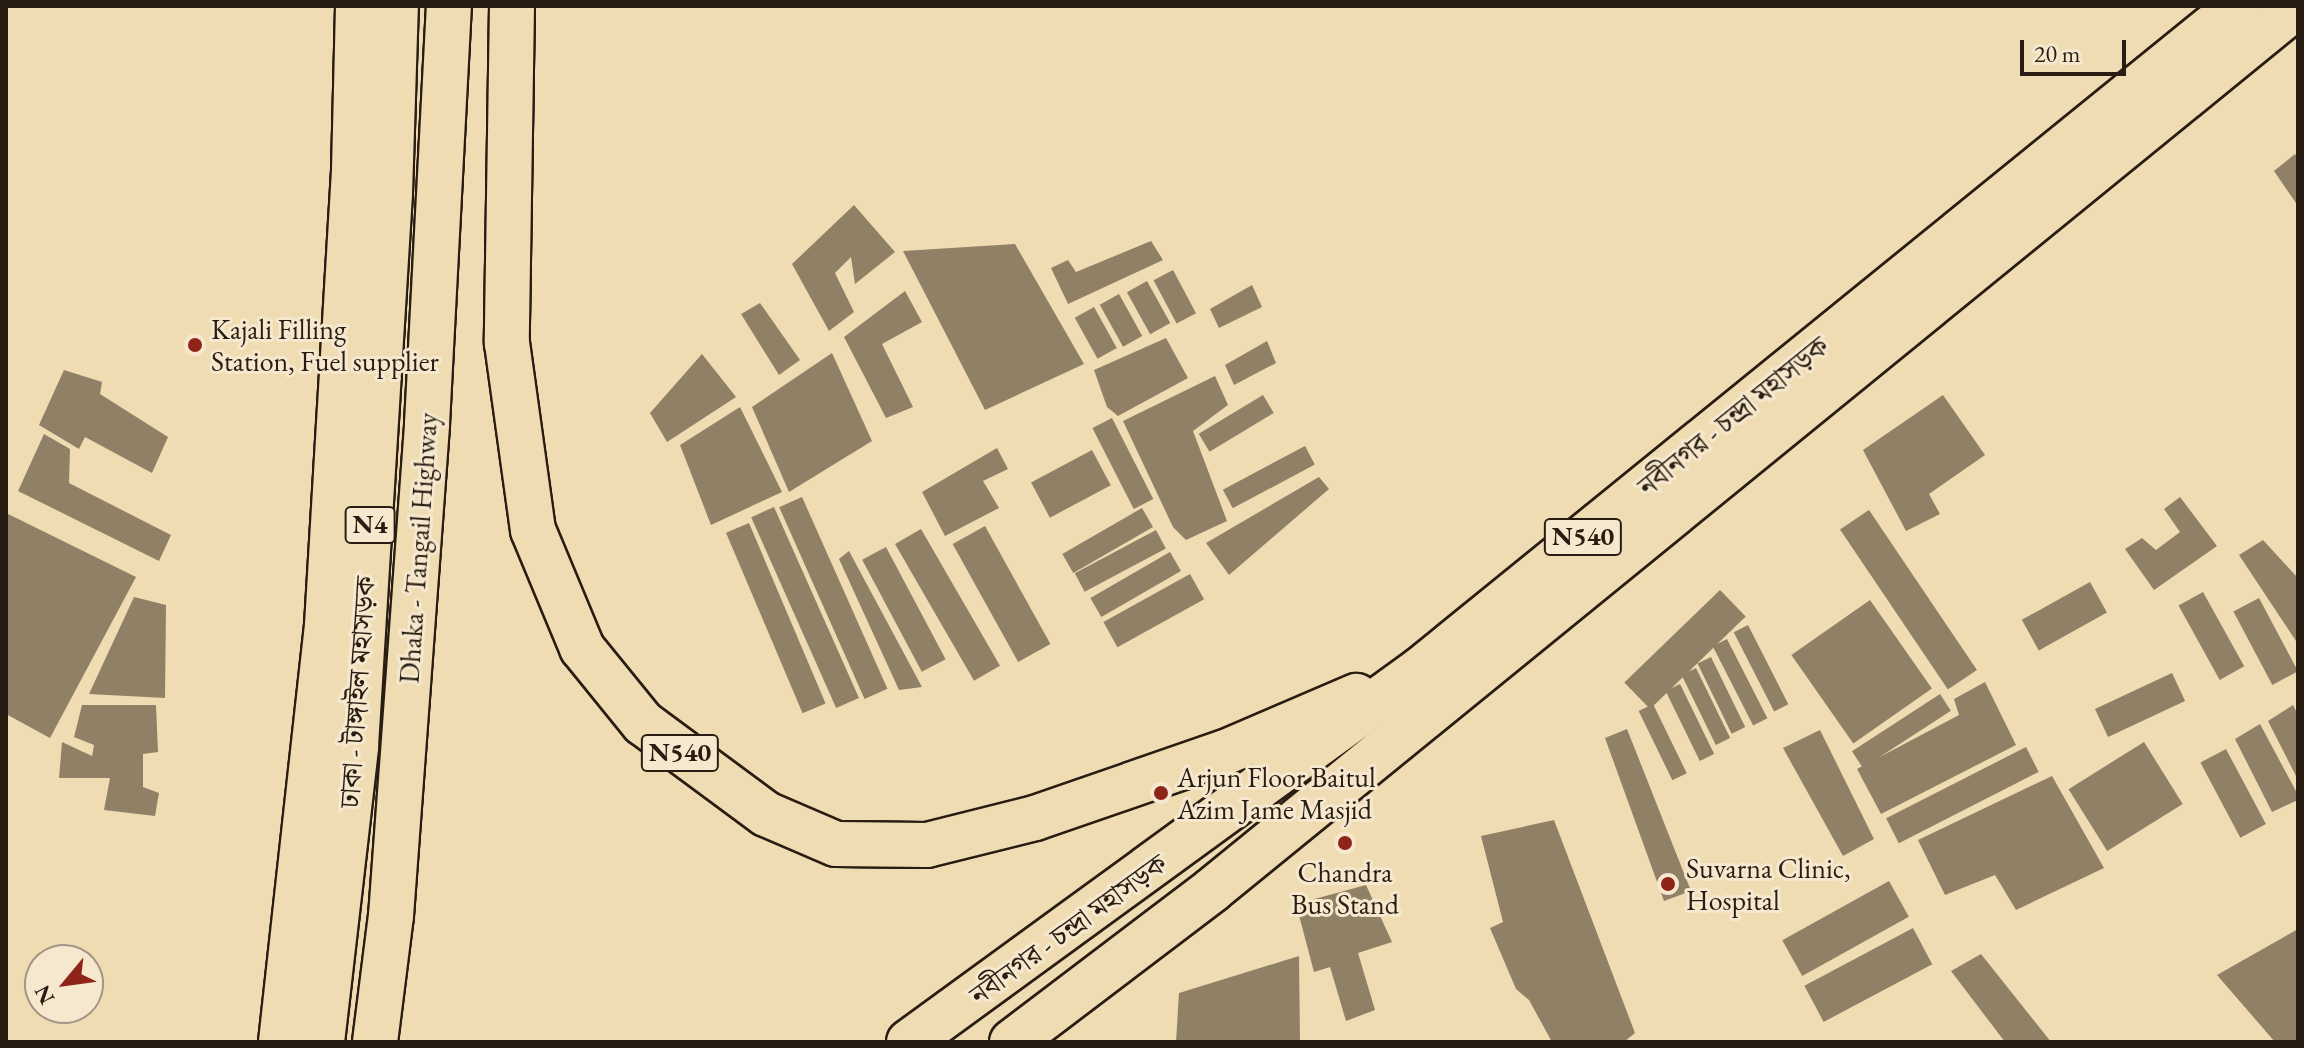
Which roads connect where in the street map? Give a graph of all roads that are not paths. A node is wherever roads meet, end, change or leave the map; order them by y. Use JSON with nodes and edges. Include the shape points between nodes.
{"nodes":[{"id":1,"x":358,"y":6,"type":"edge"},
{"id":2,"x":396,"y":6,"type":"edge"},
{"id":3,"x":449,"y":6,"type":"edge"},
{"id":4,"x":512,"y":6,"type":"edge"},
{"id":5,"x":2238,"y":6,"type":"edge"},
{"id":6,"x":2297,"y":6,"type":"edge"},
{"id":7,"x":1421,"y":669,"type":"junction"},
{"id":8,"x":281,"y":1042,"type":"edge"},
{"id":9,"x":322,"y":1042,"type":"edge"},
{"id":10,"x":375,"y":1042,"type":"edge"},
{"id":11,"x":909,"y":1042,"type":"edge"},
{"id":12,"x":1012,"y":1042,"type":"edge"}],
"edges":[{"from":1,"to":8,"type":"highway","via":[[354,170],[327,625]]},
{"from":2,"to":9,"type":"highway","name":"ঢাকা - টাঙ্গাইল মহাসড়ক","number":"N4","via":[[390,193],[356,746]]},
{"from":3,"to":10,"type":"highway","name":"Dhaka - Tangail Highway","number":"N4","via":[[427,424],[391,916]]},
{"from":4,"to":7,"type":"highway","number":"N540","via":[[507,343],[533,530],[582,648],[643,723],[714,779],[766,814],[836,844],[927,845],[1035,818],[1226,752]]},
{"from":5,"to":7,"type":"highway","name":"নবীনগর - চন্দ্রা মহাসড়ক","number":"N540"},
{"from":6,"to":12,"type":"highway","name":"নবীনগর - চন্দ্রা মহাসড়ক","number":"N540","via":[[1212,890]]},
{"from":7,"to":11,"type":"highway","name":"নবীনগর - চন্দ্রা মহাসড়ক","number":"N540"}]}
